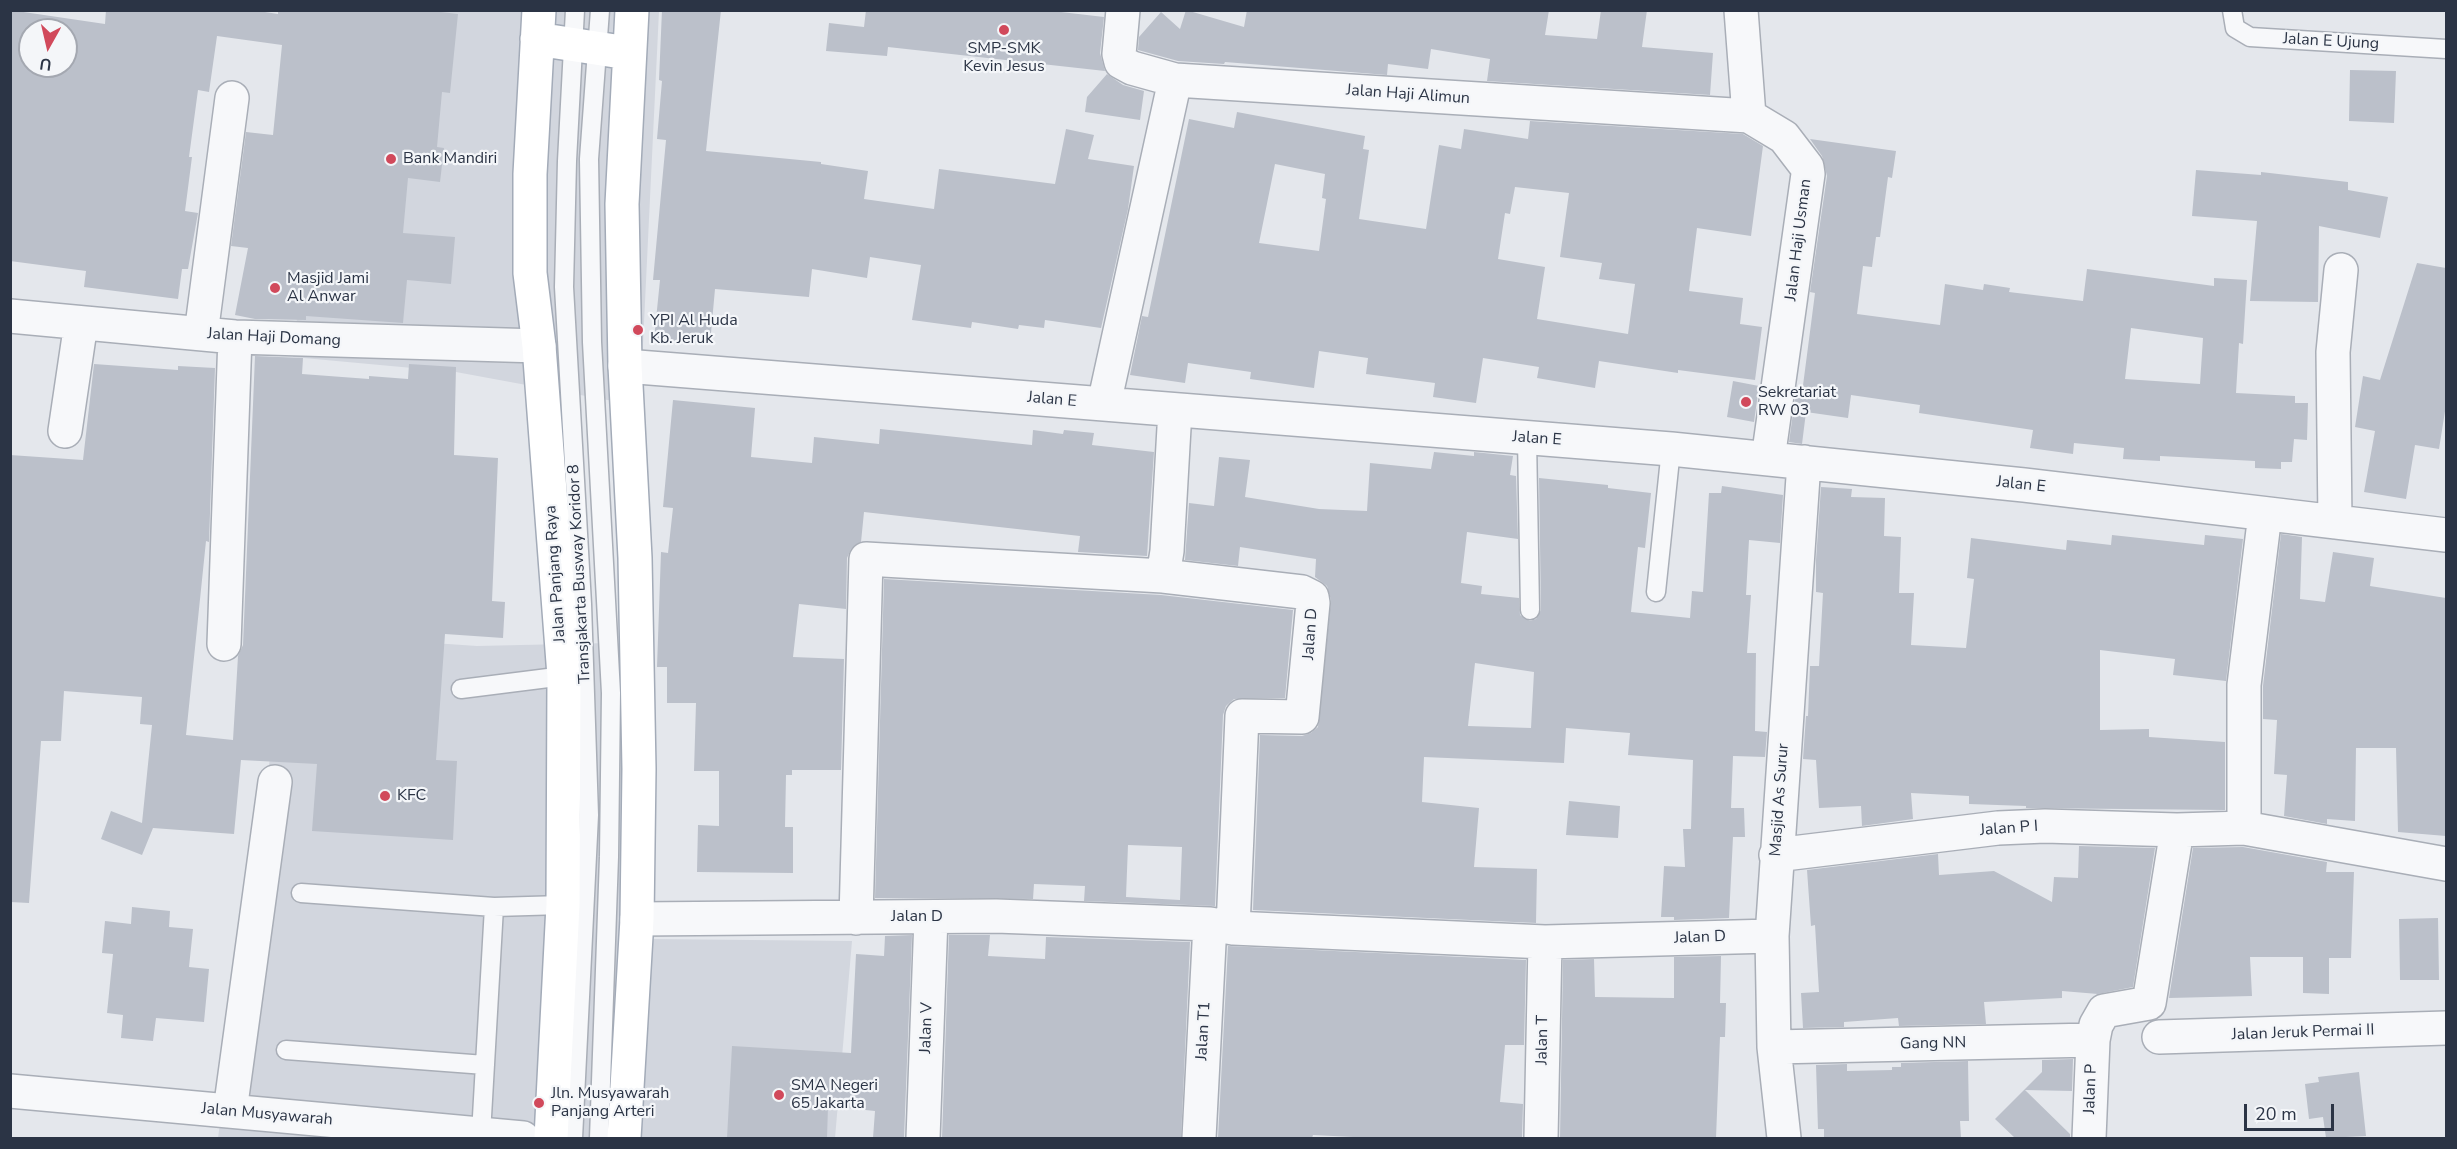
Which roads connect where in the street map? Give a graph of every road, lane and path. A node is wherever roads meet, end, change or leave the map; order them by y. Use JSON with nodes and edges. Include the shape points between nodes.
{"nodes":[{"id":1,"x":575,"y":10,"type":"edge"},
{"id":2,"x":600,"y":10,"type":"edge"},
{"id":3,"x":632,"y":10,"type":"edge"},
{"id":4,"x":1123,"y":10,"type":"edge"},
{"id":5,"x":1741,"y":10,"type":"edge"},
{"id":6,"x":2232,"y":10,"type":"edge"},
{"id":7,"x":538,"y":25,"type":"edge"},
{"id":8,"x":599,"y":48,"type":"junction"},
{"id":9,"x":2446,"y":49,"type":"edge"},
{"id":10,"x":1175,"y":80,"type":"junction"},
{"id":11,"x":232,"y":98,"type":"dead end"},
{"id":12,"x":1749,"y":116,"type":"junction"},
{"id":13,"x":2341,"y":270,"type":"dead end"},
{"id":14,"x":10,"y":315,"type":"edge"},
{"id":15,"x":81,"y":323,"type":"junction"},
{"id":16,"x":201,"y":334,"type":"junction"},
{"id":17,"x":235,"y":337,"type":"junction"},
{"id":18,"x":539,"y":346,"type":"junction"},
{"id":19,"x":625,"y":366,"type":"junction"},
{"id":20,"x":1104,"y":404,"type":"junction"},
{"id":21,"x":1175,"y":410,"type":"junction"},
{"id":22,"x":65,"y":431,"type":"dead end"},
{"id":23,"x":1527,"y":438,"type":"junction"},
{"id":24,"x":1671,"y":449,"type":"junction"},
{"id":25,"x":1768,"y":459,"type":"junction"},
{"id":26,"x":1804,"y":462,"type":"junction"},
{"id":27,"x":2265,"y":513,"type":"junction"},
{"id":28,"x":2335,"y":522,"type":"junction"},
{"id":29,"x":2446,"y":535,"type":"edge"},
{"id":30,"x":1163,"y":576,"type":"junction"},
{"id":31,"x":1656,"y":592,"type":"dead end"},
{"id":32,"x":1530,"y":610,"type":"dead end"},
{"id":33,"x":224,"y":644,"type":"dead end"},
{"id":34,"x":564,"y":676,"type":"junction"},
{"id":35,"x":462,"y":688,"type":"dead end"},
{"id":36,"x":275,"y":782,"type":"dead end"},
{"id":37,"x":2244,"y":828,"type":"junction"},
{"id":38,"x":2177,"y":830,"type":"junction"},
{"id":39,"x":1776,"y":855,"type":"junction"},
{"id":40,"x":2446,"y":864,"type":"edge"},
{"id":41,"x":301,"y":893,"type":"dead end"},
{"id":42,"x":563,"y":905,"type":"junction"},
{"id":43,"x":494,"y":907,"type":"junction"},
{"id":44,"x":931,"y":917,"type":"junction"},
{"id":45,"x":856,"y":918,"type":"junction"},
{"id":46,"x":637,"y":919,"type":"junction"},
{"id":47,"x":1222,"y":926,"type":"junction"},
{"id":48,"x":1772,"y":936,"type":"junction"},
{"id":49,"x":1545,"y":942,"type":"junction"},
{"id":50,"x":2446,"y":1029,"type":"edge"},
{"id":51,"x":2159,"y":1037,"type":"dead end"},
{"id":52,"x":2093,"y":1040,"type":"junction"},
{"id":53,"x":1774,"y":1047,"type":"junction"},
{"id":54,"x":286,"y":1050,"type":"dead end"},
{"id":55,"x":485,"y":1065,"type":"junction"},
{"id":56,"x":10,"y":1091,"type":"edge"},
{"id":57,"x":230,"y":1111,"type":"junction"},
{"id":58,"x":482,"y":1134,"type":"junction"},
{"id":59,"x":524,"y":1138,"type":"edge"},
{"id":60,"x":551,"y":1138,"type":"edge"},
{"id":61,"x":573,"y":1138,"type":"edge"},
{"id":62,"x":599,"y":1138,"type":"edge"},
{"id":63,"x":624,"y":1138,"type":"edge"},
{"id":64,"x":923,"y":1138,"type":"edge"},
{"id":65,"x":1199,"y":1138,"type":"edge"},
{"id":66,"x":1541,"y":1138,"type":"edge"},
{"id":67,"x":1784,"y":1138,"type":"edge"},
{"id":68,"x":2089,"y":1138,"type":"edge"}],
"edges":[{"from":1,"to":8,"type":"lane","name":"Transjakarta Busway Koridor 8"},
{"from":2,"to":8,"type":"lane","name":"Transjakarta Busway Koridor 8"},
{"from":3,"to":8,"type":"main road"},
{"from":4,"to":10,"type":"street","name":"Jalan Haji Alimun","via":[[1119,54],[1122,62]]},
{"from":5,"to":12,"type":"street"},
{"from":6,"to":9,"type":"lane","name":"Jalan E Ujung","via":[[2235,28],[2250,37]]},
{"from":7,"to":8,"type":"main road"},
{"from":7,"to":18,"type":"main road","name":"Jalan Panjang Raya","via":[[530,174],[530,273]]},
{"from":8,"to":19,"type":"main road","via":[[622,204]]},
{"from":8,"to":61,"type":"lane","name":"Transjakarta Busway Koridor 8","via":[[564,287],[589,815]]},
{"from":8,"to":62,"type":"lane","name":"Transjakarta Busway Koridor 8","via":[[589,159],[592,330],[611,693]]},
{"from":10,"to":12,"type":"street","name":"Jalan Haji Alimun"},
{"from":10,"to":20,"type":"street"},
{"from":11,"to":16,"type":"street"},
{"from":12,"to":25,"type":"street","name":"Jalan Haji Usman","via":[[1784,137],[1808,174]]},
{"from":13,"to":28,"type":"street","via":[[2333,352]]},
{"from":14,"to":15,"type":"street","name":"Jalan Haji Domang"},
{"from":15,"to":16,"type":"street","name":"Jalan Haji Domang"},
{"from":15,"to":22,"type":"street"},
{"from":16,"to":17,"type":"street","name":"Jalan Haji Domang"},
{"from":17,"to":18,"type":"street","name":"Jalan Haji Domang"},
{"from":17,"to":33,"type":"street"},
{"from":18,"to":34,"type":"main road","name":"Jalan Panjang Raya"},
{"from":19,"to":20,"type":"street","name":"Jalan E"},
{"from":19,"to":46,"type":"main road","via":[[638,734]]},
{"from":20,"to":21,"type":"street","name":"Jalan E"},
{"from":21,"to":23,"type":"street","name":"Jalan E"},
{"from":21,"to":30,"type":"street"},
{"from":23,"to":24,"type":"street","name":"Jalan E"},
{"from":23,"to":32,"type":"lane"},
{"from":24,"to":25,"type":"street","name":"Jalan E"},
{"from":24,"to":31,"type":"lane"},
{"from":25,"to":26,"type":"street","name":"Jalan E"},
{"from":26,"to":27,"type":"street","name":"Jalan E"},
{"from":26,"to":39,"type":"street","name":"Masjid As Surur"},
{"from":27,"to":28,"type":"street","name":"Jalan E"},
{"from":27,"to":37,"type":"street","via":[[2244,685]]},
{"from":28,"to":29,"type":"street","name":"Jalan E"},
{"from":30,"to":45,"type":"street","via":[[866,559]]},
{"from":30,"to":47,"type":"street","name":"Jalan D","via":[[1302,592],[1312,597],[1302,717],[1242,716]]},
{"from":34,"to":35,"type":"lane"},
{"from":34,"to":42,"type":"main road","name":"Jalan Panjang Raya"},
{"from":36,"to":57,"type":"street"},
{"from":37,"to":38,"type":"street","name":"Jalan P I"},
{"from":37,"to":40,"type":"street","name":"Jalan P I"},
{"from":38,"to":39,"type":"street","name":"Jalan P I","via":[[1998,828]]},
{"from":38,"to":52,"type":"street","name":"Jalan P","via":[[2149,1003],[2104,1011]]},
{"from":39,"to":48,"type":"street","name":"Masjid As Surur"},
{"from":41,"to":43,"type":"lane"},
{"from":42,"to":43,"type":"lane"},
{"from":42,"to":60,"type":"main road","name":"Jalan Panjang Raya"},
{"from":43,"to":55,"type":"lane"},
{"from":44,"to":45,"type":"street","name":"Jalan D"},
{"from":44,"to":47,"type":"street","name":"Jalan D","via":[[996,916]]},
{"from":44,"to":64,"type":"street","name":"Jalan V"},
{"from":45,"to":46,"type":"street","name":"Jalan D"},
{"from":46,"to":63,"type":"main road"},
{"from":47,"to":49,"type":"street","name":"Jalan D"},
{"from":47,"to":65,"type":"street","name":"Jalan T1"},
{"from":48,"to":49,"type":"street","name":"Jalan D"},
{"from":48,"to":53,"type":"street","name":"Masjid As Surur"},
{"from":49,"to":66,"type":"street","name":"Jalan T"},
{"from":50,"to":51,"type":"street","name":"Jalan Jeruk Permai II"},
{"from":52,"to":53,"type":"street","name":"Gang NN"},
{"from":52,"to":68,"type":"street","name":"Jalan P"},
{"from":53,"to":67,"type":"street","name":"Masjid As Surur"},
{"from":54,"to":55,"type":"lane"},
{"from":55,"to":58,"type":"lane"},
{"from":56,"to":57,"type":"street","name":"Jalan Musyawarah"},
{"from":57,"to":58,"type":"street","name":"Jalan Musyawarah"},
{"from":58,"to":59,"type":"street","name":"Jalan Musyawarah"}]}
